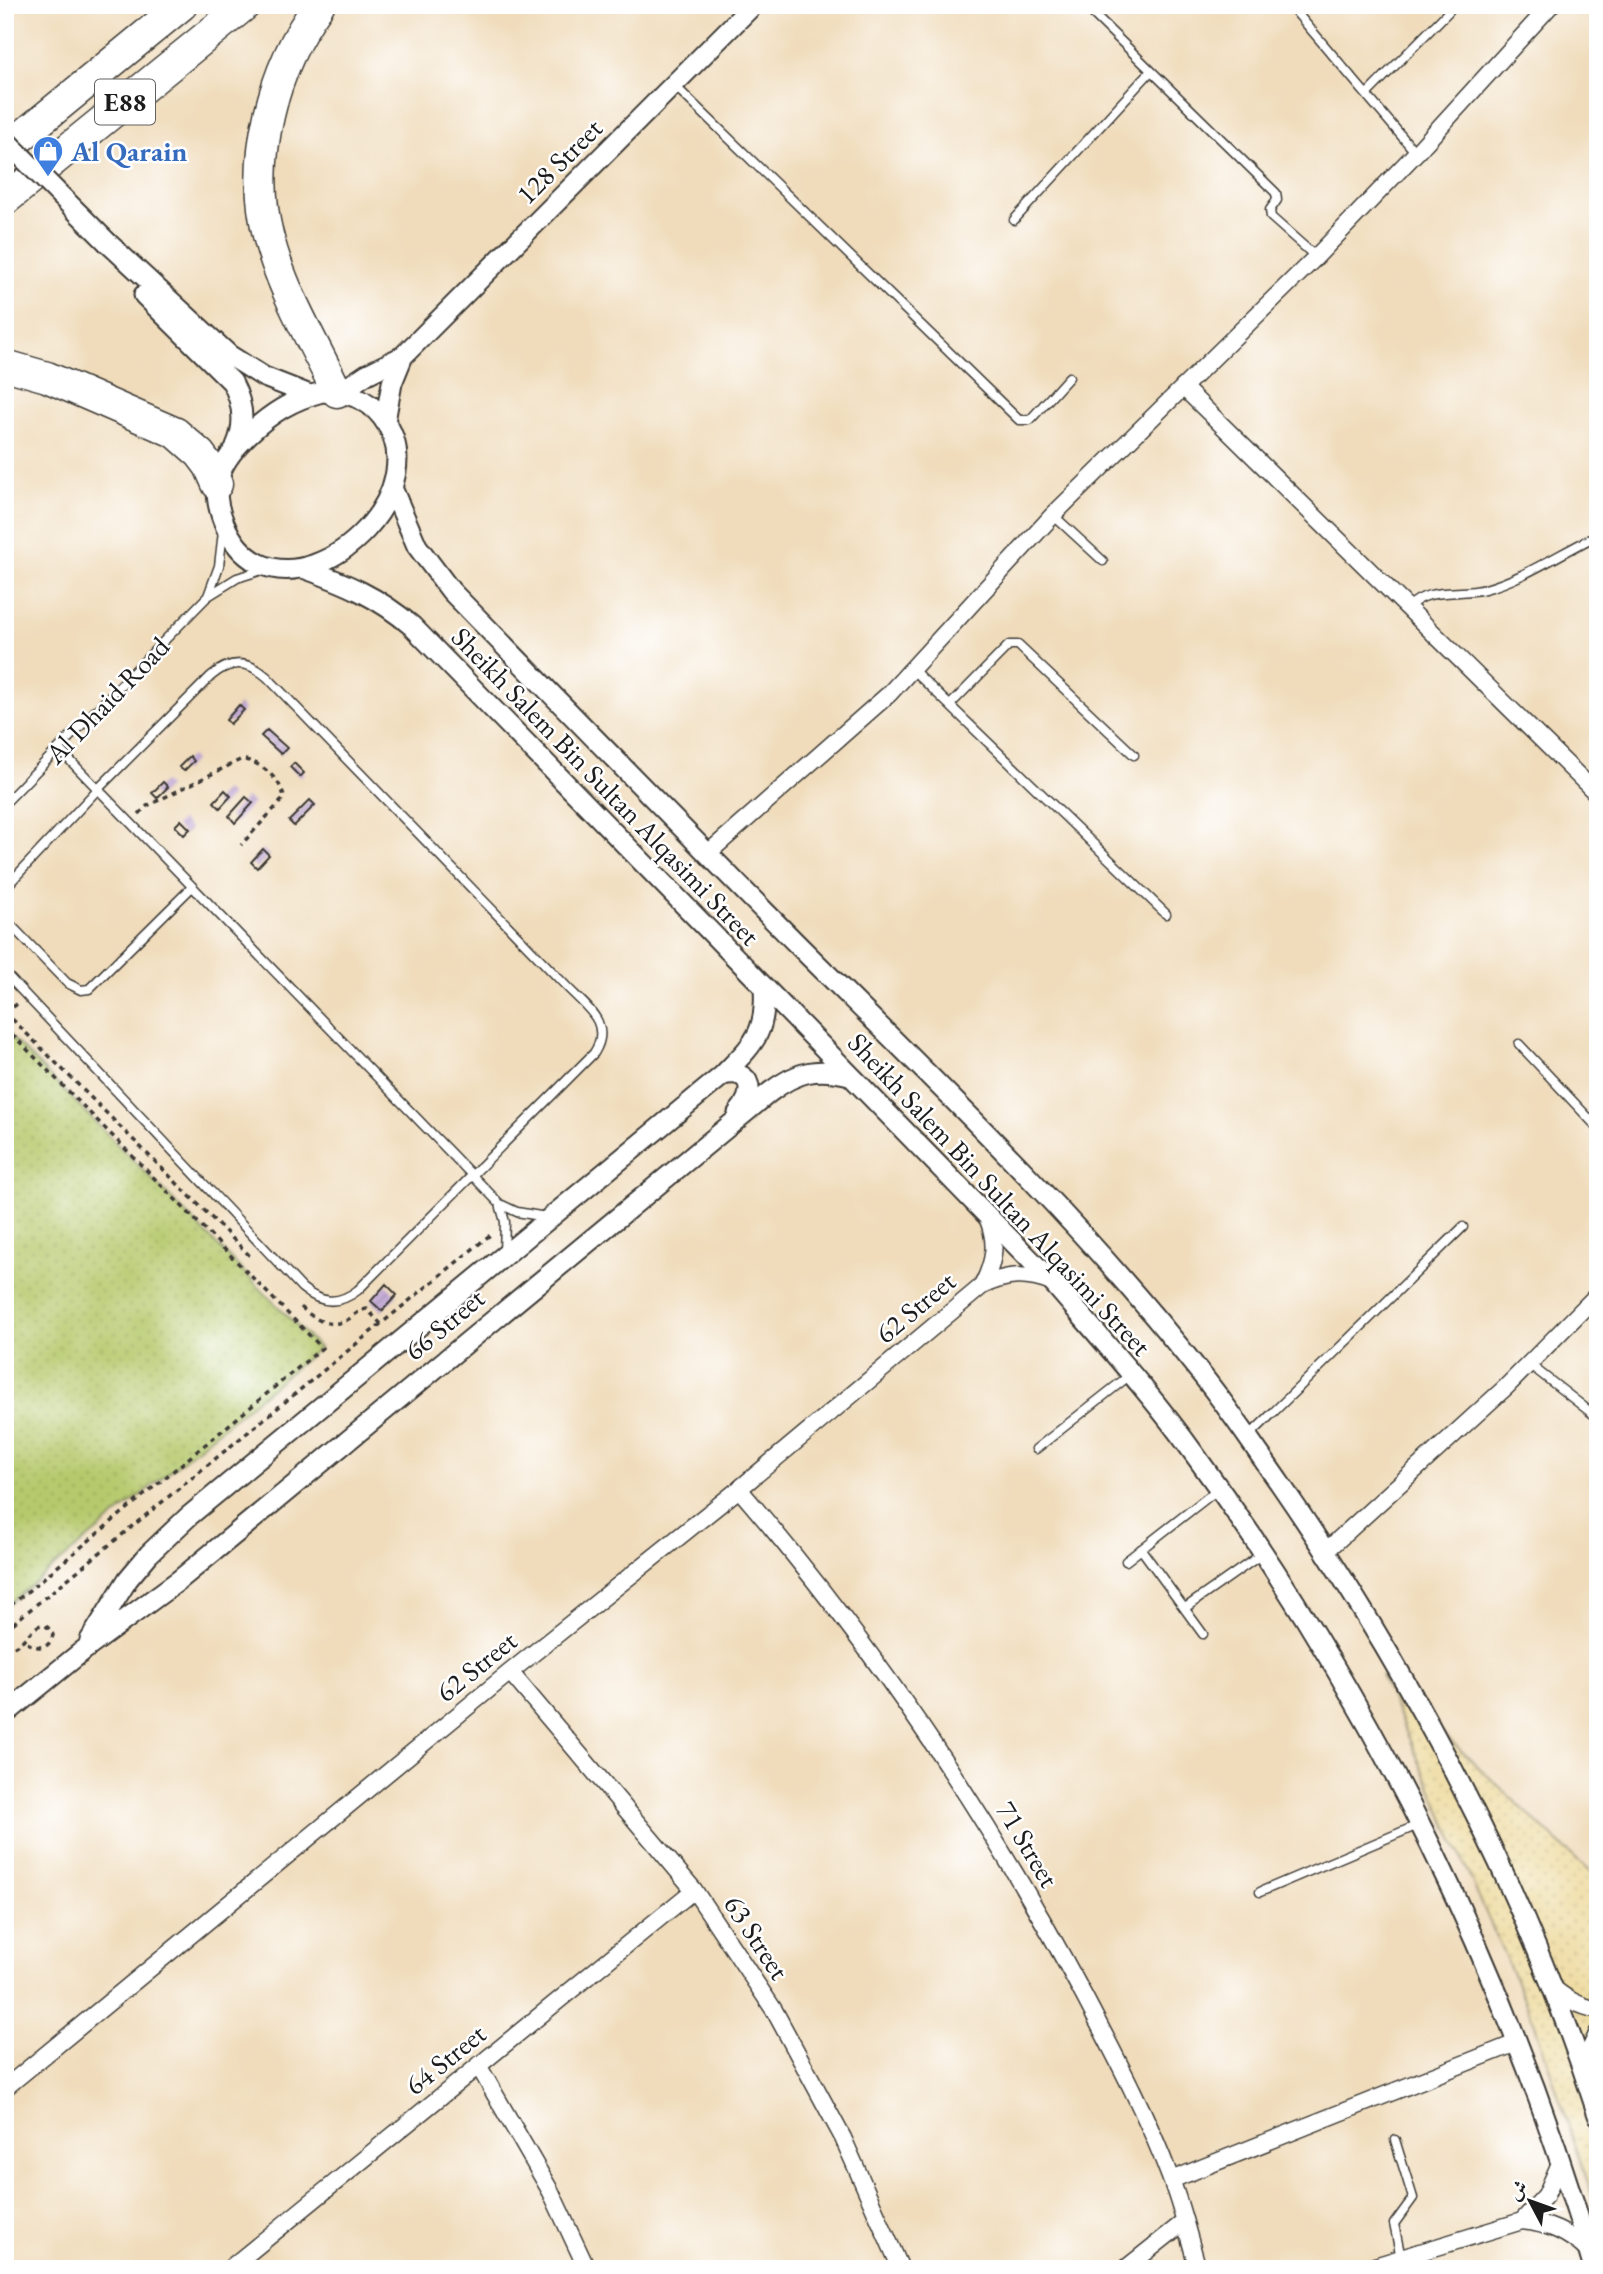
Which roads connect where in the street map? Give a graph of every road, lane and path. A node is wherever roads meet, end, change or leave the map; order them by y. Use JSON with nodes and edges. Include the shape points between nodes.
{"nodes":[{"id":1,"x":182,"y":5,"type":"edge"},
{"id":2,"x":244,"y":5,"type":"edge"},
{"id":3,"x":319,"y":5,"type":"edge"},
{"id":4,"x":753,"y":5,"type":"edge"},
{"id":5,"x":1084,"y":5,"type":"edge"},
{"id":6,"x":1290,"y":5,"type":"edge"},
{"id":7,"x":1551,"y":5,"type":"edge"},
{"id":8,"x":1449,"y":11,"type":"dead end"},
{"id":9,"x":1150,"y":72,"type":"junction"},
{"id":10,"x":674,"y":85,"type":"junction"},
{"id":11,"x":1367,"y":94,"type":"junction"},
{"id":12,"x":5,"y":141,"type":"edge"},
{"id":13,"x":5,"y":153,"type":"edge"},
{"id":14,"x":1416,"y":153,"type":"junction"},
{"id":15,"x":5,"y":200,"type":"edge"},
{"id":16,"x":1014,"y":220,"type":"dead end"},
{"id":17,"x":105,"y":248,"type":"junction"},
{"id":18,"x":1316,"y":257,"type":"junction"},
{"id":19,"x":403,"y":356,"type":"junction"},
{"id":20,"x":5,"y":365,"type":"edge"},
{"id":21,"x":1069,"y":377,"type":"dead end"},
{"id":22,"x":1183,"y":387,"type":"junction"},
{"id":23,"x":329,"y":393,"type":"junction"},
{"id":24,"x":386,"y":421,"type":"junction"},
{"id":25,"x":234,"y":448,"type":"junction"},
{"id":26,"x":217,"y":484,"type":"junction"},
{"id":27,"x":393,"y":490,"type":"junction"},
{"id":28,"x":1054,"y":515,"type":"junction"},
{"id":29,"x":224,"y":523,"type":"junction"},
{"id":30,"x":1590,"y":539,"type":"dead end"},
{"id":31,"x":1103,"y":561,"type":"dead end"},
{"id":32,"x":270,"y":567,"type":"junction"},
{"id":33,"x":303,"y":568,"type":"junction"},
{"id":34,"x":208,"y":596,"type":"junction"},
{"id":35,"x":1408,"y":608,"type":"junction"},
{"id":36,"x":913,"y":670,"type":"junction"},
{"id":37,"x":950,"y":705,"type":"junction"},
{"id":38,"x":59,"y":749,"type":"junction"},
{"id":39,"x":1134,"y":755,"type":"dead end"},
{"id":40,"x":97,"y":789,"type":"junction"},
{"id":41,"x":1598,"y":795,"type":"edge"},
{"id":42,"x":5,"y":803,"type":"edge"},
{"id":43,"x":130,"y":823,"type":"junction"},
{"id":44,"x":241,"y":845,"type":"dead end"},
{"id":45,"x":707,"y":854,"type":"junction"},
{"id":46,"x":192,"y":887,"type":"junction"},
{"id":47,"x":5,"y":888,"type":"edge"},
{"id":48,"x":1166,"y":914,"type":"dead end"},
{"id":49,"x":5,"y":919,"type":"edge"},
{"id":50,"x":5,"y":974,"type":"edge"},
{"id":51,"x":764,"y":988,"type":"junction"},
{"id":52,"x":5,"y":1027,"type":"edge"},
{"id":53,"x":1519,"y":1044,"type":"dead end"},
{"id":54,"x":723,"y":1075,"type":"junction"},
{"id":55,"x":850,"y":1075,"type":"junction"},
{"id":56,"x":1598,"y":1128,"type":"edge"},
{"id":57,"x":718,"y":1133,"type":"junction"},
{"id":58,"x":472,"y":1175,"type":"junction"},
{"id":59,"x":500,"y":1204,"type":"junction"},
{"id":60,"x":984,"y":1211,"type":"junction"},
{"id":61,"x":553,"y":1217,"type":"junction"},
{"id":62,"x":505,"y":1222,"type":"junction"},
{"id":63,"x":1464,"y":1227,"type":"dead end"},
{"id":64,"x":504,"y":1257,"type":"junction"},
{"id":65,"x":1054,"y":1284,"type":"junction"},
{"id":66,"x":982,"y":1286,"type":"junction"},
{"id":67,"x":1598,"y":1294,"type":"edge"},
{"id":68,"x":1528,"y":1364,"type":"junction"},
{"id":69,"x":1132,"y":1374,"type":"junction"},
{"id":70,"x":1598,"y":1418,"type":"edge"},
{"id":71,"x":1248,"y":1437,"type":"junction"},
{"id":72,"x":1036,"y":1449,"type":"dead end"},
{"id":73,"x":739,"y":1489,"type":"junction"},
{"id":74,"x":1220,"y":1489,"type":"junction"},
{"id":75,"x":1141,"y":1549,"type":"junction"},
{"id":76,"x":1326,"y":1551,"type":"junction"},
{"id":77,"x":1264,"y":1552,"type":"junction"},
{"id":78,"x":149,"y":1554,"type":"junction"},
{"id":79,"x":1126,"y":1561,"type":"dead end"},
{"id":80,"x":178,"y":1581,"type":"junction"},
{"id":81,"x":1185,"y":1608,"type":"junction"},
{"id":82,"x":5,"y":1610,"type":"edge"},
{"id":83,"x":5,"y":1630,"type":"edge"},
{"id":84,"x":1203,"y":1634,"type":"dead end"},
{"id":85,"x":22,"y":1642,"type":"junction"},
{"id":86,"x":84,"y":1650,"type":"junction"},
{"id":87,"x":5,"y":1652,"type":"edge"},
{"id":88,"x":510,"y":1672,"type":"junction"},
{"id":89,"x":5,"y":1714,"type":"edge"},
{"id":90,"x":1420,"y":1824,"type":"junction"},
{"id":91,"x":694,"y":1890,"type":"junction"},
{"id":92,"x":1260,"y":1892,"type":"dead end"},
{"id":93,"x":1550,"y":1984,"type":"junction"},
{"id":94,"x":1598,"y":2010,"type":"edge"},
{"id":95,"x":1598,"y":2032,"type":"edge"},
{"id":96,"x":1516,"y":2043,"type":"junction"},
{"id":97,"x":478,"y":2066,"type":"junction"},
{"id":98,"x":1585,"y":2076,"type":"junction"},
{"id":99,"x":5,"y":2088,"type":"edge"},
{"id":100,"x":1598,"y":2115,"type":"edge"},
{"id":101,"x":1395,"y":2140,"type":"dead end"},
{"id":102,"x":1560,"y":2163,"type":"junction"},
{"id":103,"x":1171,"y":2180,"type":"junction"},
{"id":104,"x":1522,"y":2221,"type":"junction"},
{"id":105,"x":1184,"y":2222,"type":"junction"},
{"id":106,"x":1401,"y":2258,"type":"junction"},
{"id":107,"x":1591,"y":2260,"type":"edge"},
{"id":108,"x":229,"y":2269,"type":"edge"},
{"id":109,"x":587,"y":2269,"type":"edge"},
{"id":110,"x":901,"y":2269,"type":"edge"},
{"id":111,"x":1125,"y":2269,"type":"edge"},
{"id":112,"x":1198,"y":2269,"type":"edge"},
{"id":113,"x":1365,"y":2269,"type":"edge"}],
"edges":[{"from":1,"to":13,"type":"highway","number":"E88"},
{"from":2,"to":15,"type":"highway","number":"E88"},
{"from":3,"to":23,"type":"highway","via":[[287,60],[272,102],[262,190],[268,233],[282,277]]},
{"from":4,"to":10,"type":"street","name":"128 Street"},
{"from":5,"to":9,"type":"lane"},
{"from":6,"to":11,"type":"lane"},
{"from":7,"to":14,"type":"street"},
{"from":8,"to":11,"type":"lane"},
{"from":9,"to":16,"type":"lane"},
{"from":9,"to":18,"type":"lane","via":[[1276,194],[1271,217]]},
{"from":10,"to":19,"type":"street","name":"128 Street"},
{"from":10,"to":21,"type":"lane","via":[[1019,420],[1035,416]]},
{"from":11,"to":14,"type":"lane"},
{"from":12,"to":17,"type":"street","bridge":true},
{"from":13,"to":17,"type":"street"},
{"from":14,"to":18,"type":"street"},
{"from":17,"to":23,"type":"street","via":[[229,355],[264,377]]},
{"from":17,"to":25,"type":"street","via":[[232,382],[243,416]]},
{"from":18,"to":22,"type":"street"},
{"from":19,"to":23,"type":"street","name":"128 Street"},
{"from":19,"to":24,"type":"street","name":"128 Street","via":[[392,383]]},
{"from":20,"to":26,"type":"highway","via":[[47,377],[176,433],[200,454]]},
{"from":22,"to":28,"type":"street"},
{"from":22,"to":35,"type":"street"},
{"from":23,"to":24,"type":"street","via":[[368,403]]},
{"from":23,"to":25,"type":"street","via":[[284,405]]},
{"from":24,"to":27,"type":"street","via":[[398,460]]},
{"from":25,"to":26,"type":"street"},
{"from":26,"to":29,"type":"street"},
{"from":27,"to":33,"type":"street","via":[[376,519],[356,538]]},
{"from":27,"to":45,"type":"street","name":"Sheikh Salem Bin Sultan Alqasimi Street","via":[[417,546],[439,576]]},
{"from":28,"to":31,"type":"lane"},
{"from":28,"to":36,"type":"street"},
{"from":29,"to":32,"type":"street","via":[[246,556]]},
{"from":29,"to":34,"type":"lane","name":"Al Dhaid Road","via":[[219,566]]},
{"from":30,"to":35,"type":"lane","via":[[1498,585],[1425,595]]},
{"from":32,"to":33,"type":"street"},
{"from":32,"to":34,"type":"lane","name":"Al Dhaid Road","via":[[237,578]]},
{"from":33,"to":51,"type":"street","name":"Sheikh Salem Bin Sultan Alqasimi Street","via":[[368,594],[412,626]]},
{"from":34,"to":38,"type":"lane","name":"Al Dhaid Road"},
{"from":35,"to":41,"type":"street"},
{"from":36,"to":37,"type":"lane"},
{"from":36,"to":45,"type":"street"},
{"from":37,"to":39,"type":"lane","via":[[1009,645],[1018,645]]},
{"from":37,"to":48,"type":"lane"},
{"from":38,"to":40,"type":"lane"},
{"from":38,"to":42,"type":"lane","name":"Al Dhaid Road"},
{"from":40,"to":43,"type":"lane"},
{"from":40,"to":47,"type":"lane"},
{"from":40,"to":58,"type":"lane","via":[[220,668],[233,664],[257,668],[285,696],[599,1022],[602,1033],[594,1053]]},
{"from":43,"to":44,"type":"path","via":[[147,806],[247,759],[282,788],[284,798]]},
{"from":43,"to":46,"type":"lane"},
{"from":45,"to":71,"type":"street","name":"Sheikh Salem Bin Sultan Alqasimi Street","via":[[1067,1216],[1138,1295]]},
{"from":46,"to":49,"type":"lane","via":[[89,989],[67,983]]},
{"from":46,"to":58,"type":"lane"},
{"from":50,"to":58,"type":"lane","via":[[312,1296],[324,1301],[348,1297]]},
{"from":51,"to":54,"type":"street","name":"66 Street","via":[[763,1021],[757,1037]]},
{"from":51,"to":55,"type":"street","name":"Sheikh Salem Bin Sultan Alqasimi Street"},
{"from":52,"to":82,"type":"path","via":[[322,1348]]},
{"from":53,"to":56,"type":"lane"},
{"from":54,"to":57,"type":"street","via":[[740,1075],[747,1081],[750,1098]]},
{"from":54,"to":61,"type":"street","name":"66 Street"},
{"from":55,"to":57,"type":"street","name":"66 Street","via":[[829,1070],[787,1079]]},
{"from":55,"to":60,"type":"street","name":"Sheikh Salem Bin Sultan Alqasimi Street"},
{"from":57,"to":80,"type":"street","name":"66 Street"},
{"from":58,"to":59,"type":"lane"},
{"from":59,"to":61,"type":"lane","via":[[526,1214]]},
{"from":59,"to":62,"type":"lane"},
{"from":60,"to":65,"type":"street","name":"Sheikh Salem Bin Sultan Alqasimi Street"},
{"from":60,"to":66,"type":"street","name":"62 Street","via":[[993,1229],[995,1249]]},
{"from":61,"to":64,"type":"street","name":"66 Street"},
{"from":62,"to":64,"type":"lane"},
{"from":62,"to":83,"type":"path"},
{"from":63,"to":71,"type":"lane"},
{"from":64,"to":78,"type":"street","name":"66 Street"},
{"from":65,"to":66,"type":"street","name":"62 Street","via":[[1018,1274]]},
{"from":65,"to":69,"type":"street","name":"Sheikh Salem Bin Sultan Alqasimi Street"},
{"from":66,"to":73,"type":"street","name":"62 Street"},
{"from":67,"to":68,"type":"street"},
{"from":68,"to":70,"type":"lane"},
{"from":68,"to":76,"type":"street"},
{"from":69,"to":72,"type":"lane"},
{"from":69,"to":74,"type":"street","name":"Sheikh Salem Bin Sultan Alqasimi Street"},
{"from":71,"to":76,"type":"street","name":"Sheikh Salem Bin Sultan Alqasimi Street"},
{"from":73,"to":88,"type":"street","name":"62 Street"},
{"from":73,"to":103,"type":"street","name":"71 Street","via":[[803,1563],[978,1813],[1113,2051]]},
{"from":74,"to":75,"type":"lane"},
{"from":74,"to":77,"type":"street","name":"Sheikh Salem Bin Sultan Alqasimi Street"},
{"from":75,"to":79,"type":"lane"},
{"from":75,"to":81,"type":"lane"},
{"from":76,"to":93,"type":"street","name":"Sheikh Salem Bin Sultan Alqasimi Street","via":[[1426,1719],[1481,1828]]},
{"from":77,"to":81,"type":"lane"},
{"from":77,"to":90,"type":"street","name":"Sheikh Salem Bin Sultan Alqasimi Street","via":[[1364,1716]]},
{"from":78,"to":80,"type":"street","via":[[140,1573],[147,1584]]},
{"from":78,"to":86,"type":"street","name":"66 Street"},
{"from":80,"to":86,"type":"street","name":"66 Street"},
{"from":81,"to":84,"type":"lane"},
{"from":85,"to":85,"type":"path","via":[[44,1648],[53,1635],[43,1625],[35,1626]]},
{"from":85,"to":87,"type":"path"},
{"from":86,"to":89,"type":"street","name":"66 Street"},
{"from":88,"to":91,"type":"street","name":"63 Street"},
{"from":88,"to":99,"type":"street","name":"62 Street"},
{"from":90,"to":92,"type":"lane"},
{"from":90,"to":96,"type":"street","name":"Sheikh Salem Bin Sultan Alqasimi Street"},
{"from":91,"to":97,"type":"street","name":"64 Street"},
{"from":91,"to":110,"type":"street","name":"63 Street","via":[[774,2010],[843,2138]]},
{"from":93,"to":94,"type":"street","via":[[1564,1997]]},
{"from":93,"to":98,"type":"street","name":"Sheikh Salem Bin Sultan Alqasimi Street"},
{"from":95,"to":98,"type":"street","via":[[1587,2056]]},
{"from":96,"to":102,"type":"street","name":"Sheikh Salem Bin Sultan Alqasimi Street"},
{"from":96,"to":103,"type":"street"},
{"from":97,"to":108,"type":"street","name":"64 Street"},
{"from":97,"to":109,"type":"street","via":[[551,2192]]},
{"from":98,"to":100,"type":"street","name":"Sheikh Salem Bin Sultan Alqasimi Street"},
{"from":101,"to":106,"type":"lane","via":[[1413,2193],[1411,2203],[1394,2224]]},
{"from":102,"to":104,"type":"street","via":[[1546,2195]]},
{"from":102,"to":107,"type":"street","name":"Sheikh Salem Bin Sultan Alqasimi Street"},
{"from":103,"to":105,"type":"street","name":"71 Street"},
{"from":104,"to":106,"type":"street"},
{"from":104,"to":107,"type":"street","via":[[1541,2223],[1575,2238]]},
{"from":105,"to":111,"type":"street"},
{"from":105,"to":112,"type":"street","name":"71 Street"},
{"from":106,"to":113,"type":"street"}]}
